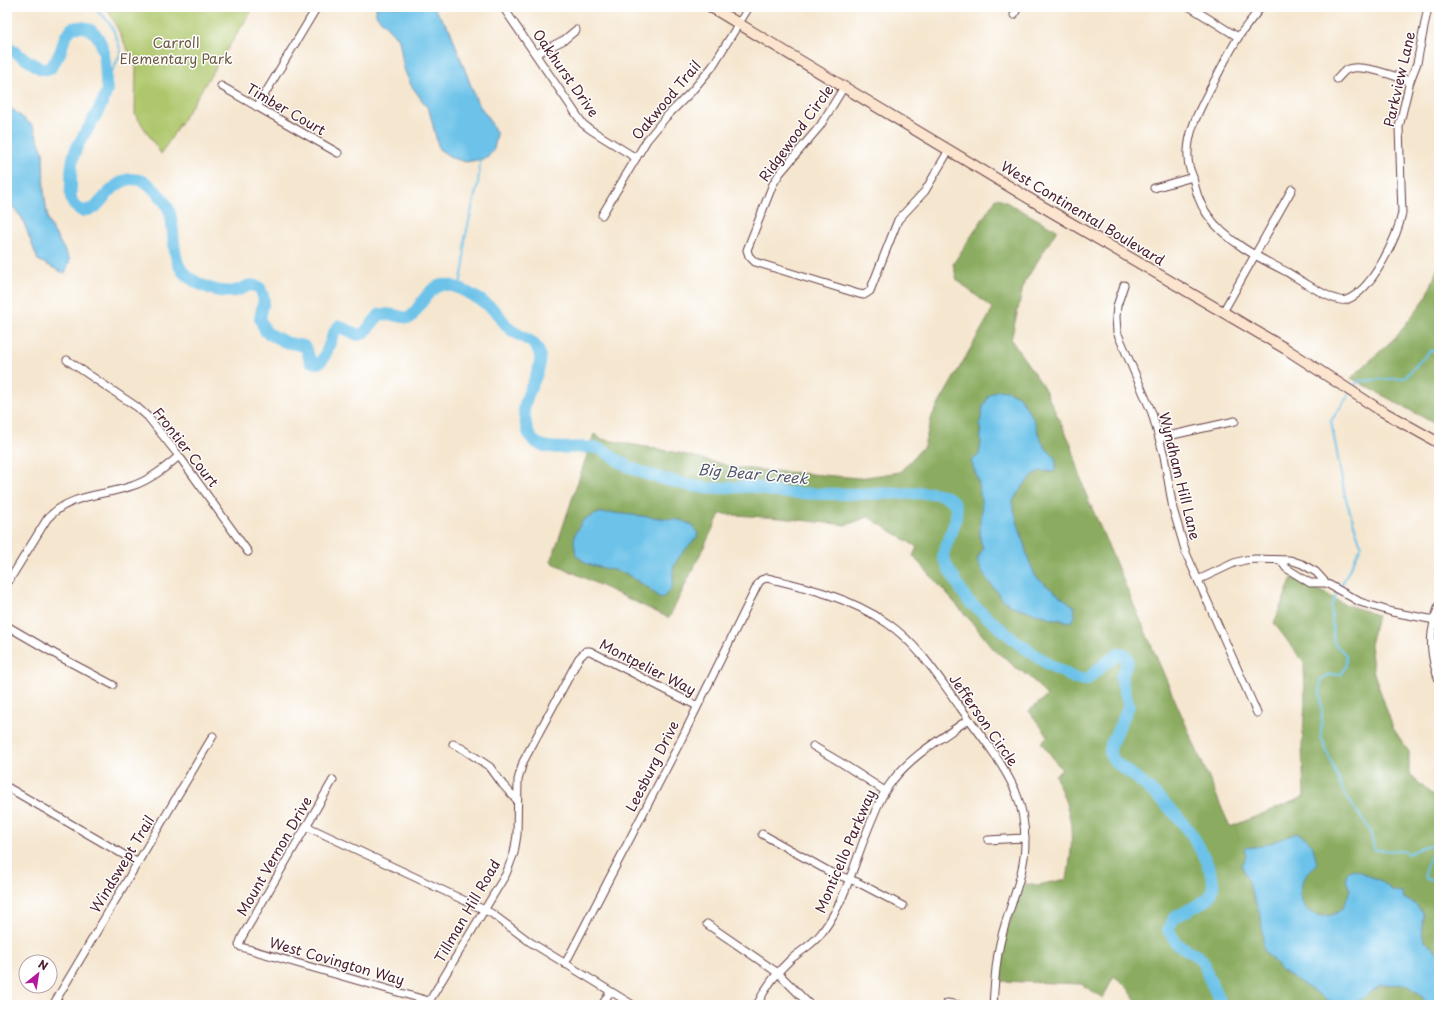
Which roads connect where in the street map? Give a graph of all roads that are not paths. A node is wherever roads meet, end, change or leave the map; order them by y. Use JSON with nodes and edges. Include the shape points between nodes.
{"nodes":[{"id":1,"x":317,"y":7,"type":"edge"},
{"id":2,"x":503,"y":7,"type":"edge"},
{"id":3,"x":712,"y":7,"type":"edge"},
{"id":4,"x":749,"y":7,"type":"edge"},
{"id":5,"x":1018,"y":7,"type":"edge"},
{"id":6,"x":1190,"y":7,"type":"edge"},
{"id":7,"x":1261,"y":7,"type":"edge"},
{"id":8,"x":1428,"y":7,"type":"edge"},
{"id":9,"x":1014,"y":15,"type":"dead end"},
{"id":10,"x":739,"y":23,"type":"junction"},
{"id":11,"x":576,"y":30,"type":"dead end"},
{"id":12,"x":1238,"y":37,"type":"junction"},
{"id":13,"x":536,"y":54,"type":"junction"},
{"id":14,"x":1337,"y":79,"type":"dead end"},
{"id":15,"x":1410,"y":81,"type":"junction"},
{"id":16,"x":221,"y":86,"type":"dead end"},
{"id":17,"x":844,"y":88,"type":"junction"},
{"id":18,"x":258,"y":107,"type":"junction"},
{"id":19,"x":949,"y":150,"type":"junction"},
{"id":20,"x":338,"y":154,"type":"dead end"},
{"id":21,"x":636,"y":158,"type":"junction"},
{"id":22,"x":1193,"y":177,"type":"junction"},
{"id":23,"x":1154,"y":188,"type":"dead end"},
{"id":24,"x":1292,"y":189,"type":"dead end"},
{"id":25,"x":602,"y":215,"type":"dead end"},
{"id":26,"x":1255,"y":256,"type":"junction"},
{"id":27,"x":1124,"y":285,"type":"dead end"},
{"id":28,"x":1223,"y":312,"type":"junction"},
{"id":29,"x":67,"y":360,"type":"dead end"},
{"id":30,"x":1235,"y":421,"type":"dead end"},
{"id":31,"x":1159,"y":438,"type":"junction"},
{"id":32,"x":1439,"y":443,"type":"edge"},
{"id":33,"x":179,"y":456,"type":"junction"},
{"id":34,"x":248,"y":552,"type":"dead end"},
{"id":35,"x":1281,"y":561,"type":"junction"},
{"id":36,"x":761,"y":580,"type":"joint"},
{"id":37,"x":1198,"y":580,"type":"junction"},
{"id":38,"x":7,"y":584,"type":"edge"},
{"id":39,"x":1326,"y":584,"type":"junction"},
{"id":40,"x":1439,"y":605,"type":"edge"},
{"id":41,"x":1435,"y":620,"type":"junction"},
{"id":42,"x":7,"y":626,"type":"edge"},
{"id":43,"x":586,"y":651,"type":"joint"},
{"id":44,"x":1439,"y":680,"type":"edge"},
{"id":45,"x":113,"y":685,"type":"dead end"},
{"id":46,"x":697,"y":706,"type":"junction"},
{"id":47,"x":1257,"y":714,"type":"dead end"},
{"id":48,"x":969,"y":719,"type":"junction"},
{"id":49,"x":213,"y":736,"type":"dead end"},
{"id":50,"x":453,"y":744,"type":"dead end"},
{"id":51,"x":813,"y":746,"type":"dead end"},
{"id":52,"x":333,"y":780,"type":"dead end"},
{"id":53,"x":7,"y":787,"type":"edge"},
{"id":54,"x":885,"y":791,"type":"junction"},
{"id":55,"x":517,"y":800,"type":"junction"},
{"id":56,"x":306,"y":826,"type":"junction"},
{"id":57,"x":762,"y":834,"type":"dead end"},
{"id":58,"x":1025,"y":838,"type":"junction"},
{"id":59,"x":988,"y":840,"type":"dead end"},
{"id":60,"x":138,"y":863,"type":"junction"},
{"id":61,"x":850,"y":879,"type":"junction"},
{"id":62,"x":903,"y":906,"type":"dead end"},
{"id":63,"x":485,"y":910,"type":"junction"},
{"id":64,"x":707,"y":924,"type":"dead end"},
{"id":65,"x":239,"y":945,"type":"joint"},
{"id":66,"x":565,"y":964,"type":"junction"},
{"id":67,"x":778,"y":973,"type":"junction"},
{"id":68,"x":610,"y":992,"type":"junction"},
{"id":69,"x":428,"y":1003,"type":"edge"},
{"id":70,"x":947,"y":1003,"type":"dead end"},
{"id":71,"x":53,"y":1005,"type":"edge"},
{"id":72,"x":602,"y":1005,"type":"edge"},
{"id":73,"x":633,"y":1005,"type":"edge"},
{"id":74,"x":756,"y":1005,"type":"edge"},
{"id":75,"x":810,"y":1005,"type":"edge"},
{"id":76,"x":959,"y":1005,"type":"edge"},
{"id":77,"x":994,"y":1005,"type":"edge"}],
"edges":[{"from":1,"to":18,"type":"street"},
{"from":2,"to":13,"type":"street","name":"Oakhurst Drive"},
{"from":3,"to":10,"type":"main road","name":"West Continental Boulevard"},
{"from":4,"to":10,"type":"street","name":"Oakwood Trail"},
{"from":5,"to":9,"type":"street"},
{"from":6,"to":12,"type":"street"},
{"from":7,"to":12,"type":"street"},
{"from":8,"to":15,"type":"street","name":"Parkview Lane","via":[[1417,63]]},
{"from":10,"to":17,"type":"main road","name":"West Continental Boulevard"},
{"from":10,"to":21,"type":"street","name":"Oakwood Trail","via":[[712,67],[666,117]]},
{"from":11,"to":13,"type":"street","via":[[564,40]]},
{"from":12,"to":22,"type":"street","via":[[1193,125],[1189,166]]},
{"from":13,"to":21,"type":"street","name":"Oakhurst Drive","via":[[583,124]]},
{"from":14,"to":15,"type":"street","via":[[1346,70],[1356,68]]},
{"from":15,"to":26,"type":"street","name":"Parkview Lane","via":[[1399,127],[1402,214],[1400,225],[1390,250],[1372,278],[1360,291],[1342,301]]},
{"from":16,"to":18,"type":"street","name":"Timber Court"},
{"from":17,"to":19,"type":"main road","name":"West Continental Boulevard"},
{"from":17,"to":19,"type":"street","name":"Ridgewood Circle","via":[[820,126],[780,173],[769,192],[747,250],[756,262],[859,294],[868,294],[898,220],[925,190]]},
{"from":18,"to":20,"type":"street","name":"Timber Court"},
{"from":19,"to":28,"type":"main road","name":"West Continental Boulevard"},
{"from":21,"to":25,"type":"street","name":"Oakwood Trail"},
{"from":22,"to":23,"type":"street"},
{"from":22,"to":26,"type":"street","via":[[1199,200],[1207,214],[1217,226]]},
{"from":24,"to":26,"type":"street"},
{"from":26,"to":28,"type":"street"},
{"from":27,"to":31,"type":"street","name":"Wyndham Hill Lane","via":[[1117,306],[1117,332],[1152,413]]},
{"from":28,"to":32,"type":"main road","name":"West Continental Boulevard","via":[[1374,406]]},
{"from":29,"to":33,"type":"street","name":"Frontier Court","via":[[137,407]]},
{"from":30,"to":31,"type":"street"},
{"from":31,"to":37,"type":"street","name":"Wyndham Hill Lane","via":[[1178,531]]},
{"from":33,"to":34,"type":"street","name":"Frontier Court"},
{"from":33,"to":38,"type":"street","via":[[139,483],[91,495],[51,514],[46,518]]},
{"from":35,"to":37,"type":"street","via":[[1245,560]]},
{"from":35,"to":39,"type":"street","via":[[1286,568],[1310,583]]},
{"from":35,"to":39,"type":"street","via":[[1290,560],[1302,564],[1316,572]]},
{"from":36,"to":46,"type":"street","name":"Leesburg Drive"},
{"from":36,"to":48,"type":"street","name":"Jefferson Circle","via":[[766,578],[836,596],[887,623],[905,638],[932,669]]},
{"from":37,"to":47,"type":"street","name":"Wyndham Hill Lane"},
{"from":39,"to":41,"type":"street","via":[[1360,602],[1392,612]]},
{"from":40,"to":41,"type":"street"},
{"from":41,"to":44,"type":"street","via":[[1432,627],[1432,644]]},
{"from":42,"to":45,"type":"street"},
{"from":43,"to":46,"type":"street","name":"Montpelier Way"},
{"from":43,"to":55,"type":"street","name":"Tillman Hill Road","via":[[579,658],[523,762],[518,780]]},
{"from":46,"to":66,"type":"street","name":"Leesburg Drive"},
{"from":48,"to":54,"type":"street","name":"Monticello Parkway","via":[[917,756],[893,779]]},
{"from":48,"to":58,"type":"street","name":"Jefferson Circle","via":[[991,749],[1014,790],[1020,805]]},
{"from":49,"to":60,"type":"street","name":"Windswept Trail"},
{"from":50,"to":55,"type":"street","via":[[490,767]]},
{"from":51,"to":54,"type":"street"},
{"from":52,"to":56,"type":"street","name":"Mount Vernon Drive"},
{"from":53,"to":60,"type":"street"},
{"from":54,"to":61,"type":"street","name":"Monticello Parkway","via":[[862,842]]},
{"from":55,"to":63,"type":"street","name":"Tillman Hill Road","via":[[514,853],[506,874]]},
{"from":56,"to":63,"type":"street"},
{"from":56,"to":65,"type":"street","name":"Mount Vernon Drive"},
{"from":57,"to":61,"type":"street","via":[[830,872]]},
{"from":58,"to":59,"type":"street"},
{"from":58,"to":77,"type":"street","name":"Jefferson Circle","via":[[1022,866],[997,956]]},
{"from":60,"to":71,"type":"street","name":"Windswept Trail"},
{"from":61,"to":62,"type":"street"},
{"from":61,"to":67,"type":"street","name":"Monticello Parkway","via":[[823,932]]},
{"from":63,"to":66,"type":"street"},
{"from":63,"to":69,"type":"street","name":"Tillman Hill Road"},
{"from":64,"to":67,"type":"street"},
{"from":65,"to":69,"type":"street","name":"West Covington Way"},
{"from":66,"to":68,"type":"street"},
{"from":67,"to":74,"type":"street","name":"Monticello Parkway"},
{"from":67,"to":75,"type":"street"},
{"from":68,"to":72,"type":"street"},
{"from":68,"to":73,"type":"street"},
{"from":70,"to":76,"type":"street"}]}
